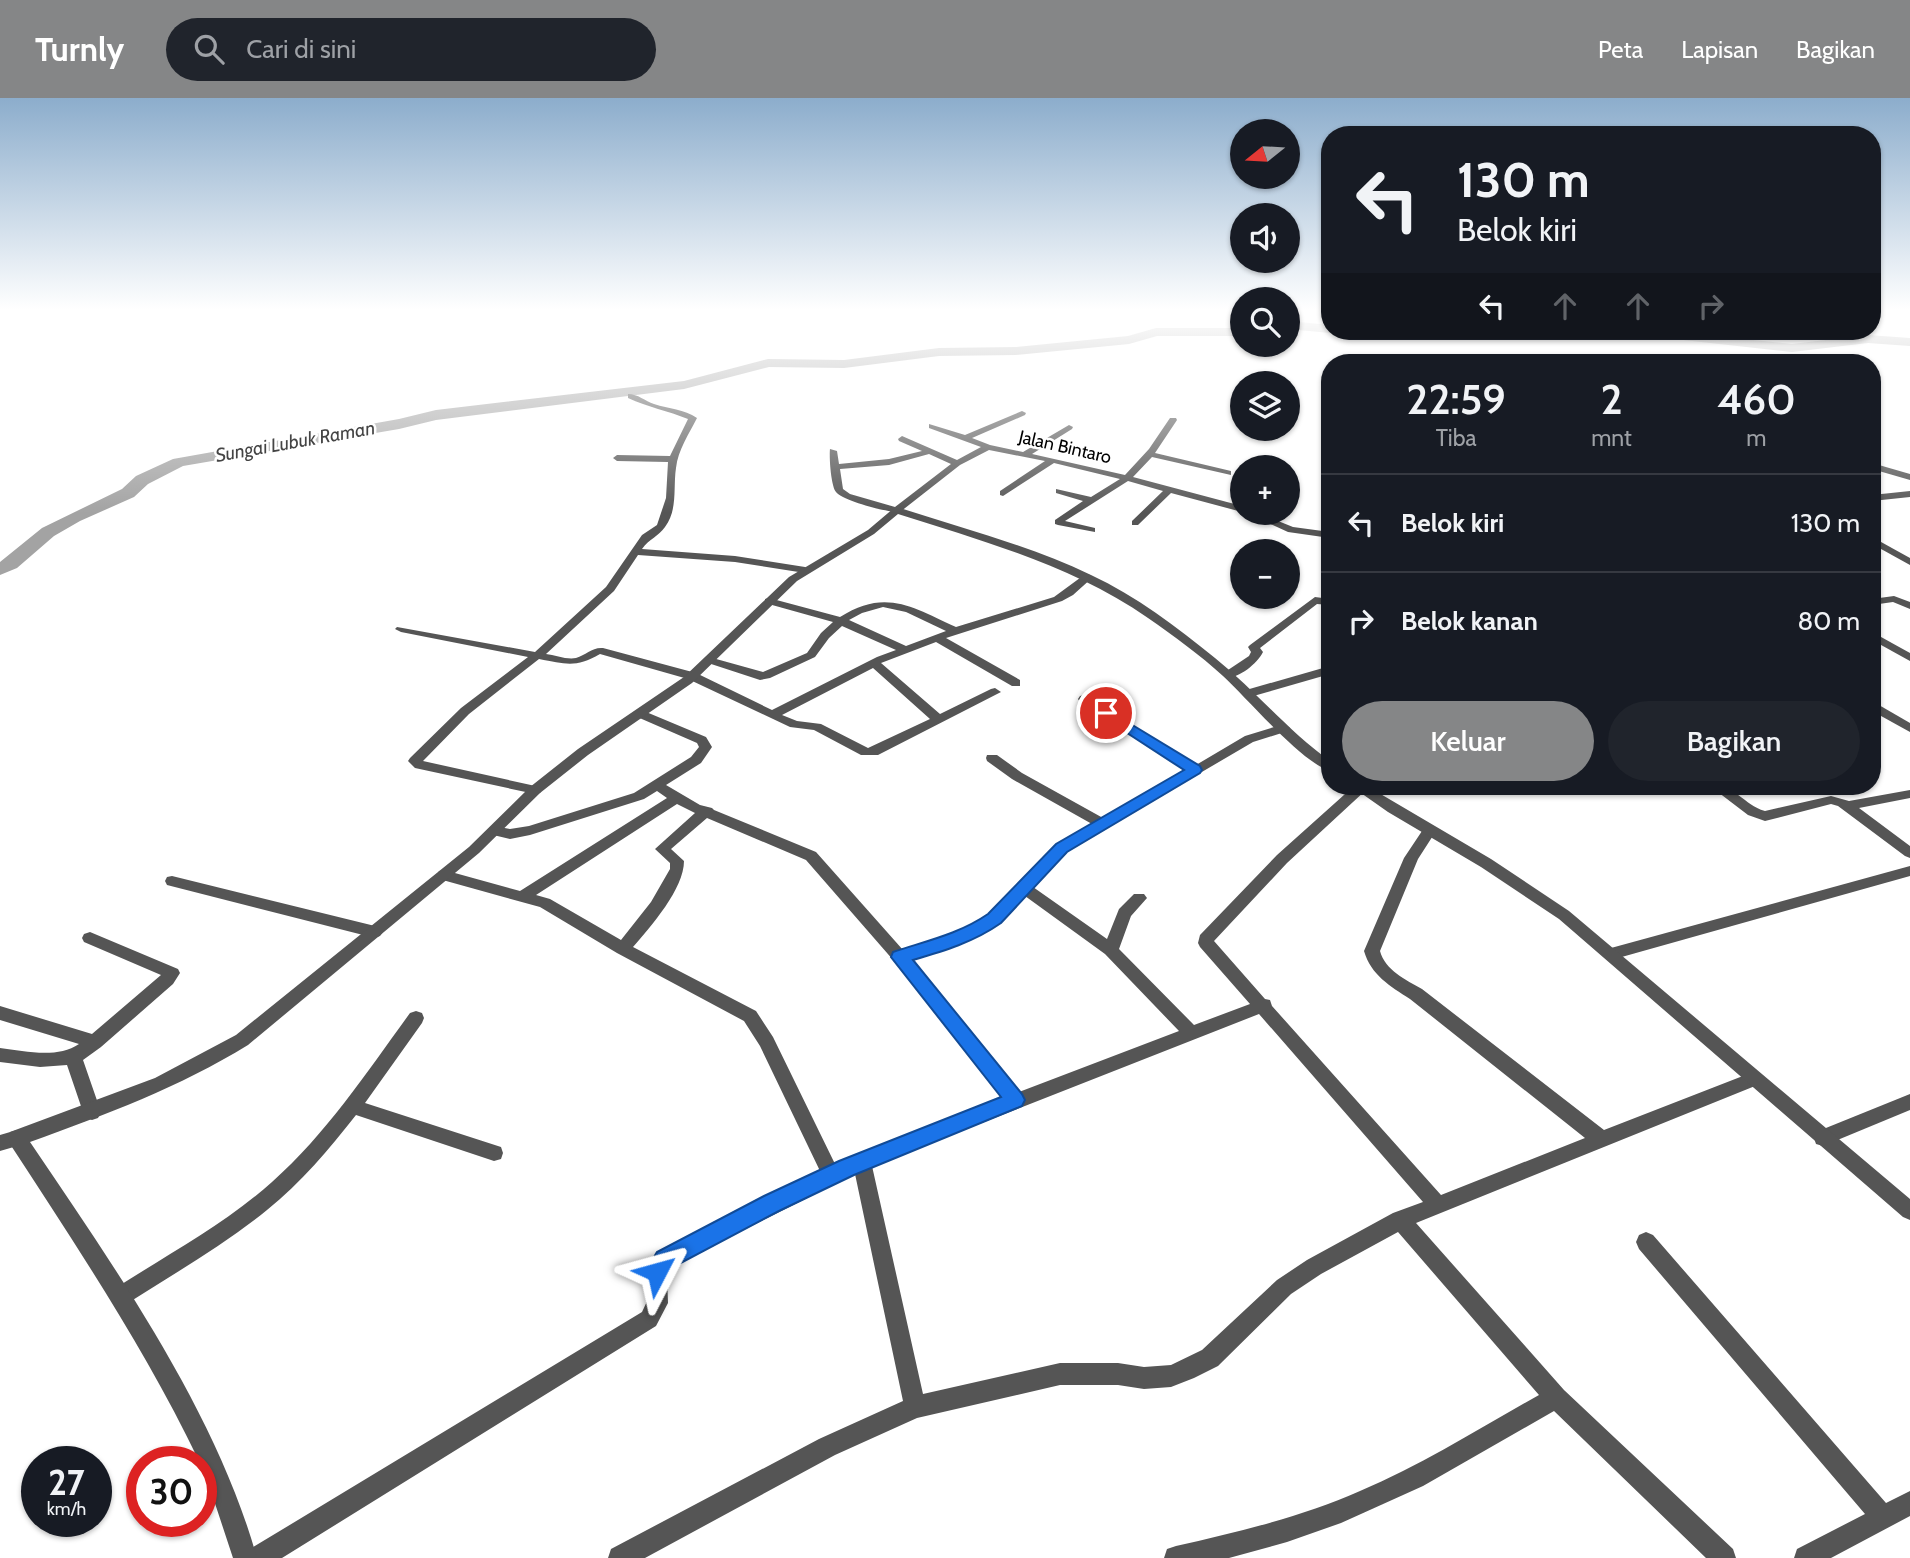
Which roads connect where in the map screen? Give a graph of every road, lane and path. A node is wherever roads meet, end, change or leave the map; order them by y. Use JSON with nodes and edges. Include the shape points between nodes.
{"nodes":[{"id":1,"x":631,"y":396,"type":"dead end"},
{"id":2,"x":1022,"y":413,"type":"dead end"},
{"id":3,"x":1173,"y":420,"type":"dead end"},
{"id":4,"x":932,"y":426,"type":"dead end"},
{"id":5,"x":1069,"y":427,"type":"dead end"},
{"id":6,"x":902,"y":439,"type":"dead end"},
{"id":7,"x":964,"y":439,"type":"junction"},
{"id":8,"x":988,"y":447,"type":"junction"},
{"id":9,"x":832,"y":451,"type":"dead end"},
{"id":10,"x":930,"y":451,"type":"junction"},
{"id":11,"x":1150,"y":454,"type":"junction"},
{"id":12,"x":1024,"y":455,"type":"junction"},
{"id":13,"x":617,"y":458,"type":"dead end"},
{"id":14,"x":674,"y":459,"type":"junction"},
{"id":15,"x":1053,"y":460,"type":"junction"},
{"id":16,"x":957,"y":463,"type":"junction"},
{"id":17,"x":834,"y":467,"type":"junction"},
{"id":18,"x":1881,"y":469,"type":"edge"},
{"id":19,"x":1228,"y":473,"type":"dead end"},
{"id":20,"x":1127,"y":477,"type":"junction"},
{"id":21,"x":1910,"y":477,"type":"edge"},
{"id":22,"x":1169,"y":490,"type":"junction"},
{"id":23,"x":1059,"y":491,"type":"dead end"},
{"id":24,"x":1003,"y":493,"type":"dead end"},
{"id":25,"x":1910,"y":494,"type":"edge"},
{"id":26,"x":1881,"y":497,"type":"edge"},
{"id":27,"x":1090,"y":500,"type":"junction"},
{"id":28,"x":1230,"y":506,"type":"edge"},
{"id":29,"x":897,"y":510,"type":"junction"},
{"id":30,"x":1135,"y":523,"type":"dead end"},
{"id":31,"x":1280,"y":525,"type":"edge"},
{"id":32,"x":1092,"y":530,"type":"dead end"},
{"id":33,"x":1321,"y":535,"type":"edge"},
{"id":34,"x":1881,"y":545,"type":"edge"},
{"id":35,"x":635,"y":552,"type":"junction"},
{"id":36,"x":1910,"y":562,"type":"edge"},
{"id":37,"x":805,"y":570,"type":"junction"},
{"id":38,"x":1088,"y":577,"type":"junction"},
{"id":39,"x":1321,"y":598,"type":"edge"},
{"id":40,"x":1881,"y":600,"type":"edge"},
{"id":41,"x":769,"y":601,"type":"junction"},
{"id":42,"x":1910,"y":606,"type":"edge"},
{"id":43,"x":839,"y":620,"type":"junction"},
{"id":44,"x":401,"y":629,"type":"dead end"},
{"id":45,"x":956,"y":631,"type":"junction"},
{"id":46,"x":937,"y":638,"type":"junction"},
{"id":47,"x":1881,"y":641,"type":"edge"},
{"id":48,"x":906,"y":650,"type":"junction"},
{"id":49,"x":539,"y":654,"type":"junction"},
{"id":50,"x":1910,"y":658,"type":"edge"},
{"id":51,"x":709,"y":660,"type":"junction"},
{"id":52,"x":874,"y":663,"type":"junction"},
{"id":53,"x":1321,"y":673,"type":"edge"},
{"id":54,"x":1229,"y":675,"type":"junction"},
{"id":55,"x":692,"y":676,"type":"junction"},
{"id":56,"x":1016,"y":683,"type":"dead end"},
{"id":57,"x":995,"y":692,"type":"dead end"},
{"id":58,"x":1250,"y":693,"type":"junction"},
{"id":59,"x":1084,"y":699,"type":"dead end"},
{"id":60,"x":1881,"y":710,"type":"edge"},
{"id":61,"x":639,"y":713,"type":"junction"},
{"id":62,"x":772,"y":715,"type":"junction"},
{"id":63,"x":939,"y":719,"type":"junction"},
{"id":64,"x":1284,"y":728,"type":"junction"},
{"id":65,"x":1910,"y":728,"type":"edge"},
{"id":66,"x":992,"y":758,"type":"dead end"},
{"id":67,"x":1321,"y":759,"type":"edge"},
{"id":68,"x":1195,"y":770,"type":"junction"},
{"id":69,"x":658,"y":786,"type":"junction"},
{"id":70,"x":535,"y":789,"type":"junction"},
{"id":71,"x":1910,"y":794,"type":"edge"},
{"id":72,"x":1351,"y":795,"type":"edge"},
{"id":73,"x":1373,"y":795,"type":"edge"},
{"id":74,"x":1729,"y":795,"type":"edge"},
{"id":75,"x":678,"y":797,"type":"junction"},
{"id":76,"x":1849,"y":805,"type":"junction"},
{"id":77,"x":707,"y":811,"type":"junction"},
{"id":78,"x":1102,"y":824,"type":"junction"},
{"id":79,"x":494,"y":831,"type":"junction"},
{"id":80,"x":1429,"y":831,"type":"junction"},
{"id":81,"x":1910,"y":853,"type":"edge"},
{"id":82,"x":1910,"y":871,"type":"edge"},
{"id":83,"x":444,"y":875,"type":"junction"},
{"id":84,"x":172,"y":881,"type":"dead end"},
{"id":85,"x":1023,"y":887,"type":"junction"},
{"id":86,"x":523,"y":896,"type":"junction"},
{"id":87,"x":1139,"y":898,"type":"dead end"},
{"id":88,"x":375,"y":932,"type":"junction"},
{"id":89,"x":90,"y":938,"type":"dead end"},
{"id":90,"x":623,"y":949,"type":"junction"},
{"id":91,"x":1111,"y":950,"type":"junction"},
{"id":92,"x":1611,"y":954,"type":"junction"},
{"id":93,"x":900,"y":957,"type":"junction"},
{"id":94,"x":1264,"y":1005,"type":"junction"},
{"id":95,"x":0,"y":1013,"type":"edge"},
{"id":96,"x":416,"y":1018,"type":"dead end"},
{"id":97,"x":1192,"y":1034,"type":"junction"},
{"id":98,"x":95,"y":1042,"type":"junction"},
{"id":99,"x":0,"y":1055,"type":"edge"},
{"id":100,"x":73,"y":1057,"type":"junction"},
{"id":101,"x":1754,"y":1079,"type":"junction"},
{"id":102,"x":1015,"y":1100,"type":"junction"},
{"id":103,"x":1910,"y":1102,"type":"edge"},
{"id":104,"x":351,"y":1107,"type":"junction"},
{"id":105,"x":92,"y":1112,"type":"junction"},
{"id":106,"x":1823,"y":1138,"type":"junction"},
{"id":107,"x":1601,"y":1139,"type":"junction"},
{"id":108,"x":8,"y":1141,"type":"edge"},
{"id":109,"x":494,"y":1153,"type":"dead end"},
{"id":110,"x":862,"y":1162,"type":"junction"},
{"id":111,"x":831,"y":1175,"type":"junction"},
{"id":112,"x":1437,"y":1204,"type":"junction"},
{"id":113,"x":1910,"y":1212,"type":"edge"},
{"id":114,"x":1400,"y":1220,"type":"junction"},
{"id":115,"x":1646,"y":1242,"type":"dead end"},
{"id":116,"x":121,"y":1296,"type":"junction"},
{"id":117,"x":1556,"y":1398,"type":"junction"},
{"id":118,"x":915,"y":1407,"type":"junction"},
{"id":119,"x":1909,"y":1506,"type":"edge"},
{"id":120,"x":1883,"y":1517,"type":"junction"},
{"id":121,"x":245,"y":1558,"type":"edge"},
{"id":122,"x":259,"y":1558,"type":"edge"},
{"id":123,"x":620,"y":1558,"type":"edge"},
{"id":124,"x":1176,"y":1558,"type":"edge"},
{"id":125,"x":1724,"y":1558,"type":"edge"},
{"id":126,"x":1806,"y":1558,"type":"edge"}],
"edges":[{"from":1,"to":14,"type":"street","via":[[693,418]]},
{"from":2,"to":7,"type":"street"},
{"from":3,"to":11,"type":"street"},
{"from":4,"to":7,"type":"street"},
{"from":5,"to":12,"type":"street"},
{"from":6,"to":10,"type":"street"},
{"from":7,"to":8,"type":"street"},
{"from":8,"to":12,"type":"street","name":"Jalan Bintaro"},
{"from":8,"to":16,"type":"street","name":"Jalan Bintaro"},
{"from":9,"to":17,"type":"street"},
{"from":10,"to":16,"type":"street"},
{"from":10,"to":17,"type":"street","via":[[889,463]]},
{"from":11,"to":19,"type":"street"},
{"from":11,"to":20,"type":"street"},
{"from":12,"to":15,"type":"street","name":"Jalan Bintaro"},
{"from":13,"to":14,"type":"street"},
{"from":14,"to":35,"type":"street","via":[[673,492],[661,526],[645,537]]},
{"from":15,"to":20,"type":"street","name":"Jalan Bintaro"},
{"from":15,"to":24,"type":"street"},
{"from":16,"to":29,"type":"street","name":"Jalan Bintaro"},
{"from":17,"to":29,"type":"street","via":[[842,494]]},
{"from":18,"to":21,"type":"street"},
{"from":20,"to":22,"type":"street","name":"Jalan Bintaro"},
{"from":20,"to":27,"type":"street"},
{"from":22,"to":28,"type":"street","name":"Jalan Bintaro"},
{"from":22,"to":30,"type":"street"},
{"from":23,"to":27,"type":"street"},
{"from":25,"to":26,"type":"street"},
{"from":27,"to":32,"type":"street","via":[[1059,522]]},
{"from":29,"to":37,"type":"street","name":"Jalan Bintaro","via":[[871,532]]},
{"from":29,"to":38,"type":"street"},
{"from":31,"to":33,"type":"street"},
{"from":34,"to":36,"type":"street"},
{"from":35,"to":37,"type":"street","via":[[735,559]]},
{"from":35,"to":49,"type":"street","via":[[610,589]]},
{"from":37,"to":41,"type":"street","name":"Jalan Bintaro"},
{"from":38,"to":45,"type":"street","via":[[1058,598]]},
{"from":38,"to":54,"type":"street"},
{"from":39,"to":54,"type":"street","via":[[1254,647],[1254,657]]},
{"from":40,"to":42,"type":"street","via":[[1894,599]]},
{"from":41,"to":43,"type":"street"},
{"from":41,"to":51,"type":"street","name":"Jalan Bintaro"},
{"from":43,"to":45,"type":"street","via":[[891,604]]},
{"from":43,"to":48,"type":"street"},
{"from":43,"to":51,"type":"street","via":[[811,655],[765,675]]},
{"from":44,"to":49,"type":"street"},
{"from":45,"to":46,"type":"street"},
{"from":46,"to":48,"type":"street"},
{"from":46,"to":56,"type":"street"},
{"from":47,"to":50,"type":"street"},
{"from":48,"to":52,"type":"street"},
{"from":49,"to":55,"type":"street","via":[[573,662],[599,650]]},
{"from":49,"to":70,"type":"street","via":[[465,711],[415,761]]},
{"from":51,"to":55,"type":"street","name":"Jalan Bintaro"},
{"from":52,"to":62,"type":"street"},
{"from":52,"to":63,"type":"street"},
{"from":53,"to":58,"type":"street"},
{"from":54,"to":58,"type":"street"},
{"from":55,"to":61,"type":"street","name":"Jalan Bintaro"},
{"from":55,"to":62,"type":"street"},
{"from":57,"to":63,"type":"street"},
{"from":58,"to":64,"type":"street"},
{"from":59,"to":68,"type":"street"},
{"from":60,"to":65,"type":"street"},
{"from":61,"to":69,"type":"street","via":[[706,744],[696,760]]},
{"from":61,"to":70,"type":"street","name":"Jalan Bintaro"},
{"from":62,"to":63,"type":"street","via":[[820,728],[866,752]]},
{"from":64,"to":67,"type":"street"},
{"from":64,"to":68,"type":"street","via":[[1249,739]]},
{"from":66,"to":78,"type":"street"},
{"from":68,"to":78,"type":"street"},
{"from":69,"to":75,"type":"street"},
{"from":69,"to":79,"type":"street","via":[[530,830]]},
{"from":70,"to":79,"type":"street","name":"Jalan Bintaro"},
{"from":71,"to":76,"type":"street"},
{"from":72,"to":94,"type":"street","via":[[1206,939],[1208,947]]},
{"from":73,"to":80,"type":"street"},
{"from":74,"to":76,"type":"street","via":[[1765,816],[1831,800]]},
{"from":75,"to":77,"type":"street"},
{"from":75,"to":86,"type":"street"},
{"from":76,"to":81,"type":"street"},
{"from":77,"to":90,"type":"street","via":[[662,849],[677,861],[677,870]]},
{"from":77,"to":93,"type":"street","via":[[811,856]]},
{"from":78,"to":85,"type":"street","via":[[1062,848]]},
{"from":79,"to":83,"type":"street","name":"Jalan Bintaro"},
{"from":80,"to":92,"type":"street","via":[[1534,894]]},
{"from":80,"to":107,"type":"street","via":[[1411,858],[1372,951],[1373,961]]},
{"from":82,"to":92,"type":"street"},
{"from":83,"to":86,"type":"street"},
{"from":83,"to":88,"type":"street","name":"Jalan Bintaro"},
{"from":84,"to":88,"type":"street"},
{"from":85,"to":91,"type":"street"},
{"from":85,"to":93,"type":"street","via":[[983,927]]},
{"from":86,"to":90,"type":"street","via":[[545,903]]},
{"from":87,"to":91,"type":"street","via":[[1124,913]]},
{"from":88,"to":105,"type":"street","name":"Jalan Bintaro","via":[[217,1057]]},
{"from":89,"to":98,"type":"street","via":[[172,972]]},
{"from":90,"to":111,"type":"street","via":[[750,1016]]},
{"from":91,"to":97,"type":"street"},
{"from":92,"to":101,"type":"street"},
{"from":93,"to":102,"type":"street"},
{"from":94,"to":97,"type":"street"},
{"from":94,"to":112,"type":"street"},
{"from":95,"to":98,"type":"street"},
{"from":96,"to":104,"type":"street"},
{"from":97,"to":102,"type":"street"},
{"from":98,"to":100,"type":"street"},
{"from":99,"to":100,"type":"street","via":[[40,1060]]},
{"from":100,"to":105,"type":"street"},
{"from":101,"to":106,"type":"street"},
{"from":101,"to":107,"type":"street"},
{"from":102,"to":110,"type":"street"},
{"from":103,"to":106,"type":"street"},
{"from":104,"to":109,"type":"street"},
{"from":104,"to":116,"type":"street","via":[[278,1189]]},
{"from":105,"to":108,"type":"street","name":"Jalan Bintaro"},
{"from":106,"to":113,"type":"street"},
{"from":107,"to":112,"type":"street"},
{"from":108,"to":116,"type":"street"},
{"from":110,"to":111,"type":"street"},
{"from":110,"to":118,"type":"street"},
{"from":111,"to":122,"type":"street","via":[[665,1259],[657,1272],[658,1305],[649,1319]]},
{"from":112,"to":114,"type":"street"},
{"from":114,"to":117,"type":"street"},
{"from":114,"to":118,"type":"street","via":[[1314,1266],[1284,1287],[1210,1358],[1171,1376],[1060,1374]]},
{"from":115,"to":120,"type":"street"},
{"from":116,"to":121,"type":"street","via":[[197,1431],[233,1513]]},
{"from":117,"to":124,"type":"street","via":[[1393,1489],[1241,1544]]},
{"from":117,"to":125,"type":"street"},
{"from":118,"to":123,"type":"street","via":[[827,1447]]},
{"from":119,"to":120,"type":"street"},
{"from":120,"to":126,"type":"street"}]}
